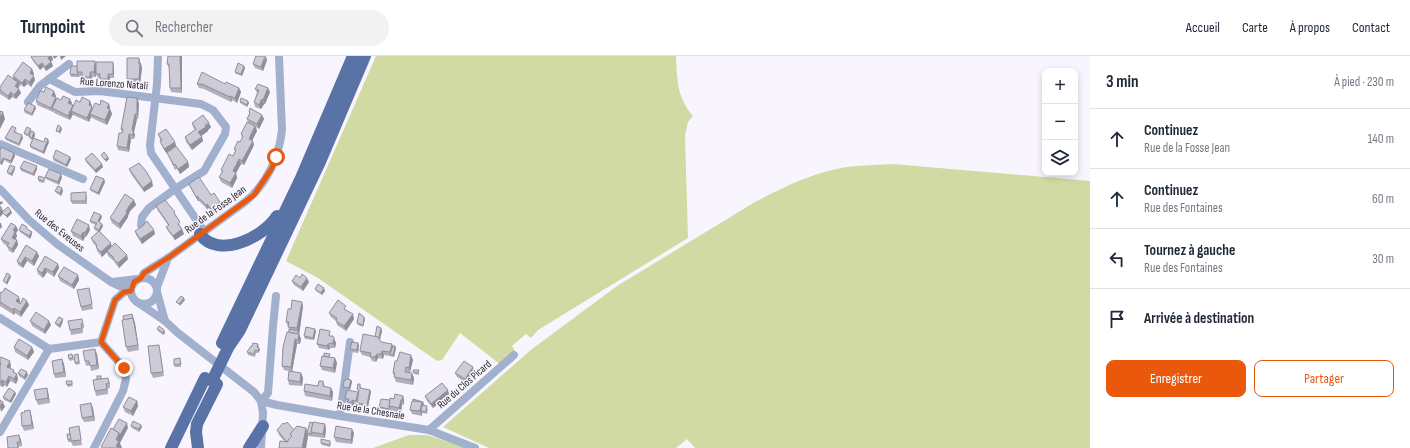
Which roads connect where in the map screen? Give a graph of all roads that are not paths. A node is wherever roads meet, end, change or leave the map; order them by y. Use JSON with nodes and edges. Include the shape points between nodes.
{"nodes":[{"id":1,"x":158,"y":56,"type":"edge"},
{"id":2,"x":279,"y":56,"type":"edge"},
{"id":3,"x":353,"y":56,"type":"edge"},
{"id":4,"x":365,"y":56,"type":"edge"},
{"id":5,"x":69,"y":64,"type":"dead end"},
{"id":6,"x":49,"y":79,"type":"junction"},
{"id":7,"x":155,"y":98,"type":"junction"},
{"id":8,"x":28,"y":102,"type":"edge"},
{"id":9,"x":0,"y":144,"type":"edge"},
{"id":10,"x":305,"y":167,"type":"junction"},
{"id":11,"x":82,"y":179,"type":"dead end"},
{"id":12,"x":0,"y":189,"type":"edge"},
{"id":13,"x":175,"y":189,"type":"junction"},
{"id":14,"x":141,"y":225,"type":"edge"},
{"id":15,"x":202,"y":232,"type":"junction"},
{"id":16,"x":168,"y":258,"type":"junction"},
{"id":17,"x":139,"y":278,"type":"junction"},
{"id":18,"x":111,"y":282,"type":"junction"},
{"id":19,"x":157,"y":290,"type":"junction"},
{"id":20,"x":133,"y":294,"type":"junction"},
{"id":21,"x":276,"y":296,"type":"dead end"},
{"id":22,"x":115,"y":300,"type":"junction"},
{"id":23,"x":112,"y":313,"type":"junction"},
{"id":24,"x":0,"y":318,"type":"edge"},
{"id":25,"x":165,"y":321,"type":"junction"},
{"id":26,"x":101,"y":342,"type":"junction"},
{"id":27,"x":350,"y":342,"type":"edge"},
{"id":28,"x":228,"y":346,"type":"junction"},
{"id":29,"x":49,"y":349,"type":"junction"},
{"id":30,"x":514,"y":356,"type":"dead end"},
{"id":31,"x":211,"y":381,"type":"junction"},
{"id":32,"x":261,"y":401,"type":"junction"},
{"id":33,"x":340,"y":416,"type":"junction"},
{"id":34,"x":263,"y":426,"type":"junction"},
{"id":35,"x":429,"y":430,"type":"junction"},
{"id":36,"x":0,"y":432,"type":"edge"},
{"id":37,"x":94,"y":448,"type":"edge"},
{"id":38,"x":171,"y":448,"type":"edge"},
{"id":39,"x":180,"y":448,"type":"edge"},
{"id":40,"x":198,"y":448,"type":"edge"},
{"id":41,"x":249,"y":448,"type":"edge"},
{"id":42,"x":261,"y":448,"type":"edge"},
{"id":43,"x":475,"y":448,"type":"edge"}],
"edges":[{"from":1,"to":7,"type":"street"},
{"from":2,"to":15,"type":"street","name":"Rue de la Fosse Jean","via":[[282,130],[272,168],[254,195]]},
{"from":3,"to":10,"type":"main road"},
{"from":4,"to":28,"type":"main road","via":[[320,162],[240,330]]},
{"from":5,"to":6,"type":"street","name":"Rue Lorenzo Natali"},
{"from":6,"to":7,"type":"street","name":"Rue Lorenzo Natali","via":[[75,92],[100,91]]},
{"from":6,"to":8,"type":"street","name":"Rue Lorenzo Natali"},
{"from":7,"to":13,"type":"street","via":[[151,154]]},
{"from":7,"to":13,"type":"street","name":"Rue Lorenzo Natali","via":[[201,104],[213,110],[226,127],[225,134],[204,171]]},
{"from":9,"to":11,"type":"street"},
{"from":10,"to":15,"type":"main road","via":[[298,175],[276,218],[264,231],[241,242],[220,245],[203,238]]},
{"from":10,"to":28,"type":"main road"},
{"from":12,"to":18,"type":"street","name":"Rue des Eveuses","via":[[43,232]]},
{"from":13,"to":14,"type":"street","via":[[149,208],[142,217]]},
{"from":13,"to":15,"type":"street"},
{"from":15,"to":16,"type":"street","name":"Rue de la Fosse Jean"},
{"from":16,"to":17,"type":"street","name":"Rue de la Fosse Jean"},
{"from":16,"to":19,"type":"street"},
{"from":17,"to":18,"type":"street"},
{"from":17,"to":19,"type":"street","via":[[149,278]]},
{"from":17,"to":20,"type":"street","via":[[132,285]]},
{"from":18,"to":20,"type":"street","name":"Rue des Eveuses"},
{"from":18,"to":22,"type":"street"},
{"from":19,"to":20,"type":"street","via":[[154,299],[145,304]]},
{"from":19,"to":25,"type":"street"},
{"from":20,"to":22,"type":"street","via":[[124,292]]},
{"from":20,"to":23,"type":"street","via":[[121,300]]},
{"from":20,"to":25,"type":"street","name":"Rue des Eveuses"},
{"from":21,"to":32,"type":"street","via":[[268,393]]},
{"from":22,"to":23,"type":"street"},
{"from":23,"to":26,"type":"street"},
{"from":24,"to":29,"type":"street"},
{"from":25,"to":32,"type":"street","name":"Rue des Eveuses","via":[[247,385]]},
{"from":26,"to":29,"type":"street"},
{"from":26,"to":37,"type":"street","via":[[124,368],[126,379],[123,391]]},
{"from":27,"to":33,"type":"street"},
{"from":28,"to":31,"type":"main road","bridge":true},
{"from":29,"to":36,"type":"street"},
{"from":30,"to":35,"type":"street","name":"Rue du Clos Picard"},
{"from":31,"to":38,"type":"main road"},
{"from":31,"to":39,"type":"main road"},
{"from":31,"to":40,"type":"main road","via":[[197,424]]},
{"from":32,"to":33,"type":"street","name":"Rue de la Chesnaie"},
{"from":32,"to":34,"type":"street"},
{"from":33,"to":35,"type":"street","name":"Rue de la Chesnaie"},
{"from":34,"to":41,"type":"main road"},
{"from":34,"to":42,"type":"street"},
{"from":35,"to":43,"type":"street","name":"Rue de la Chesnaie"}]}
